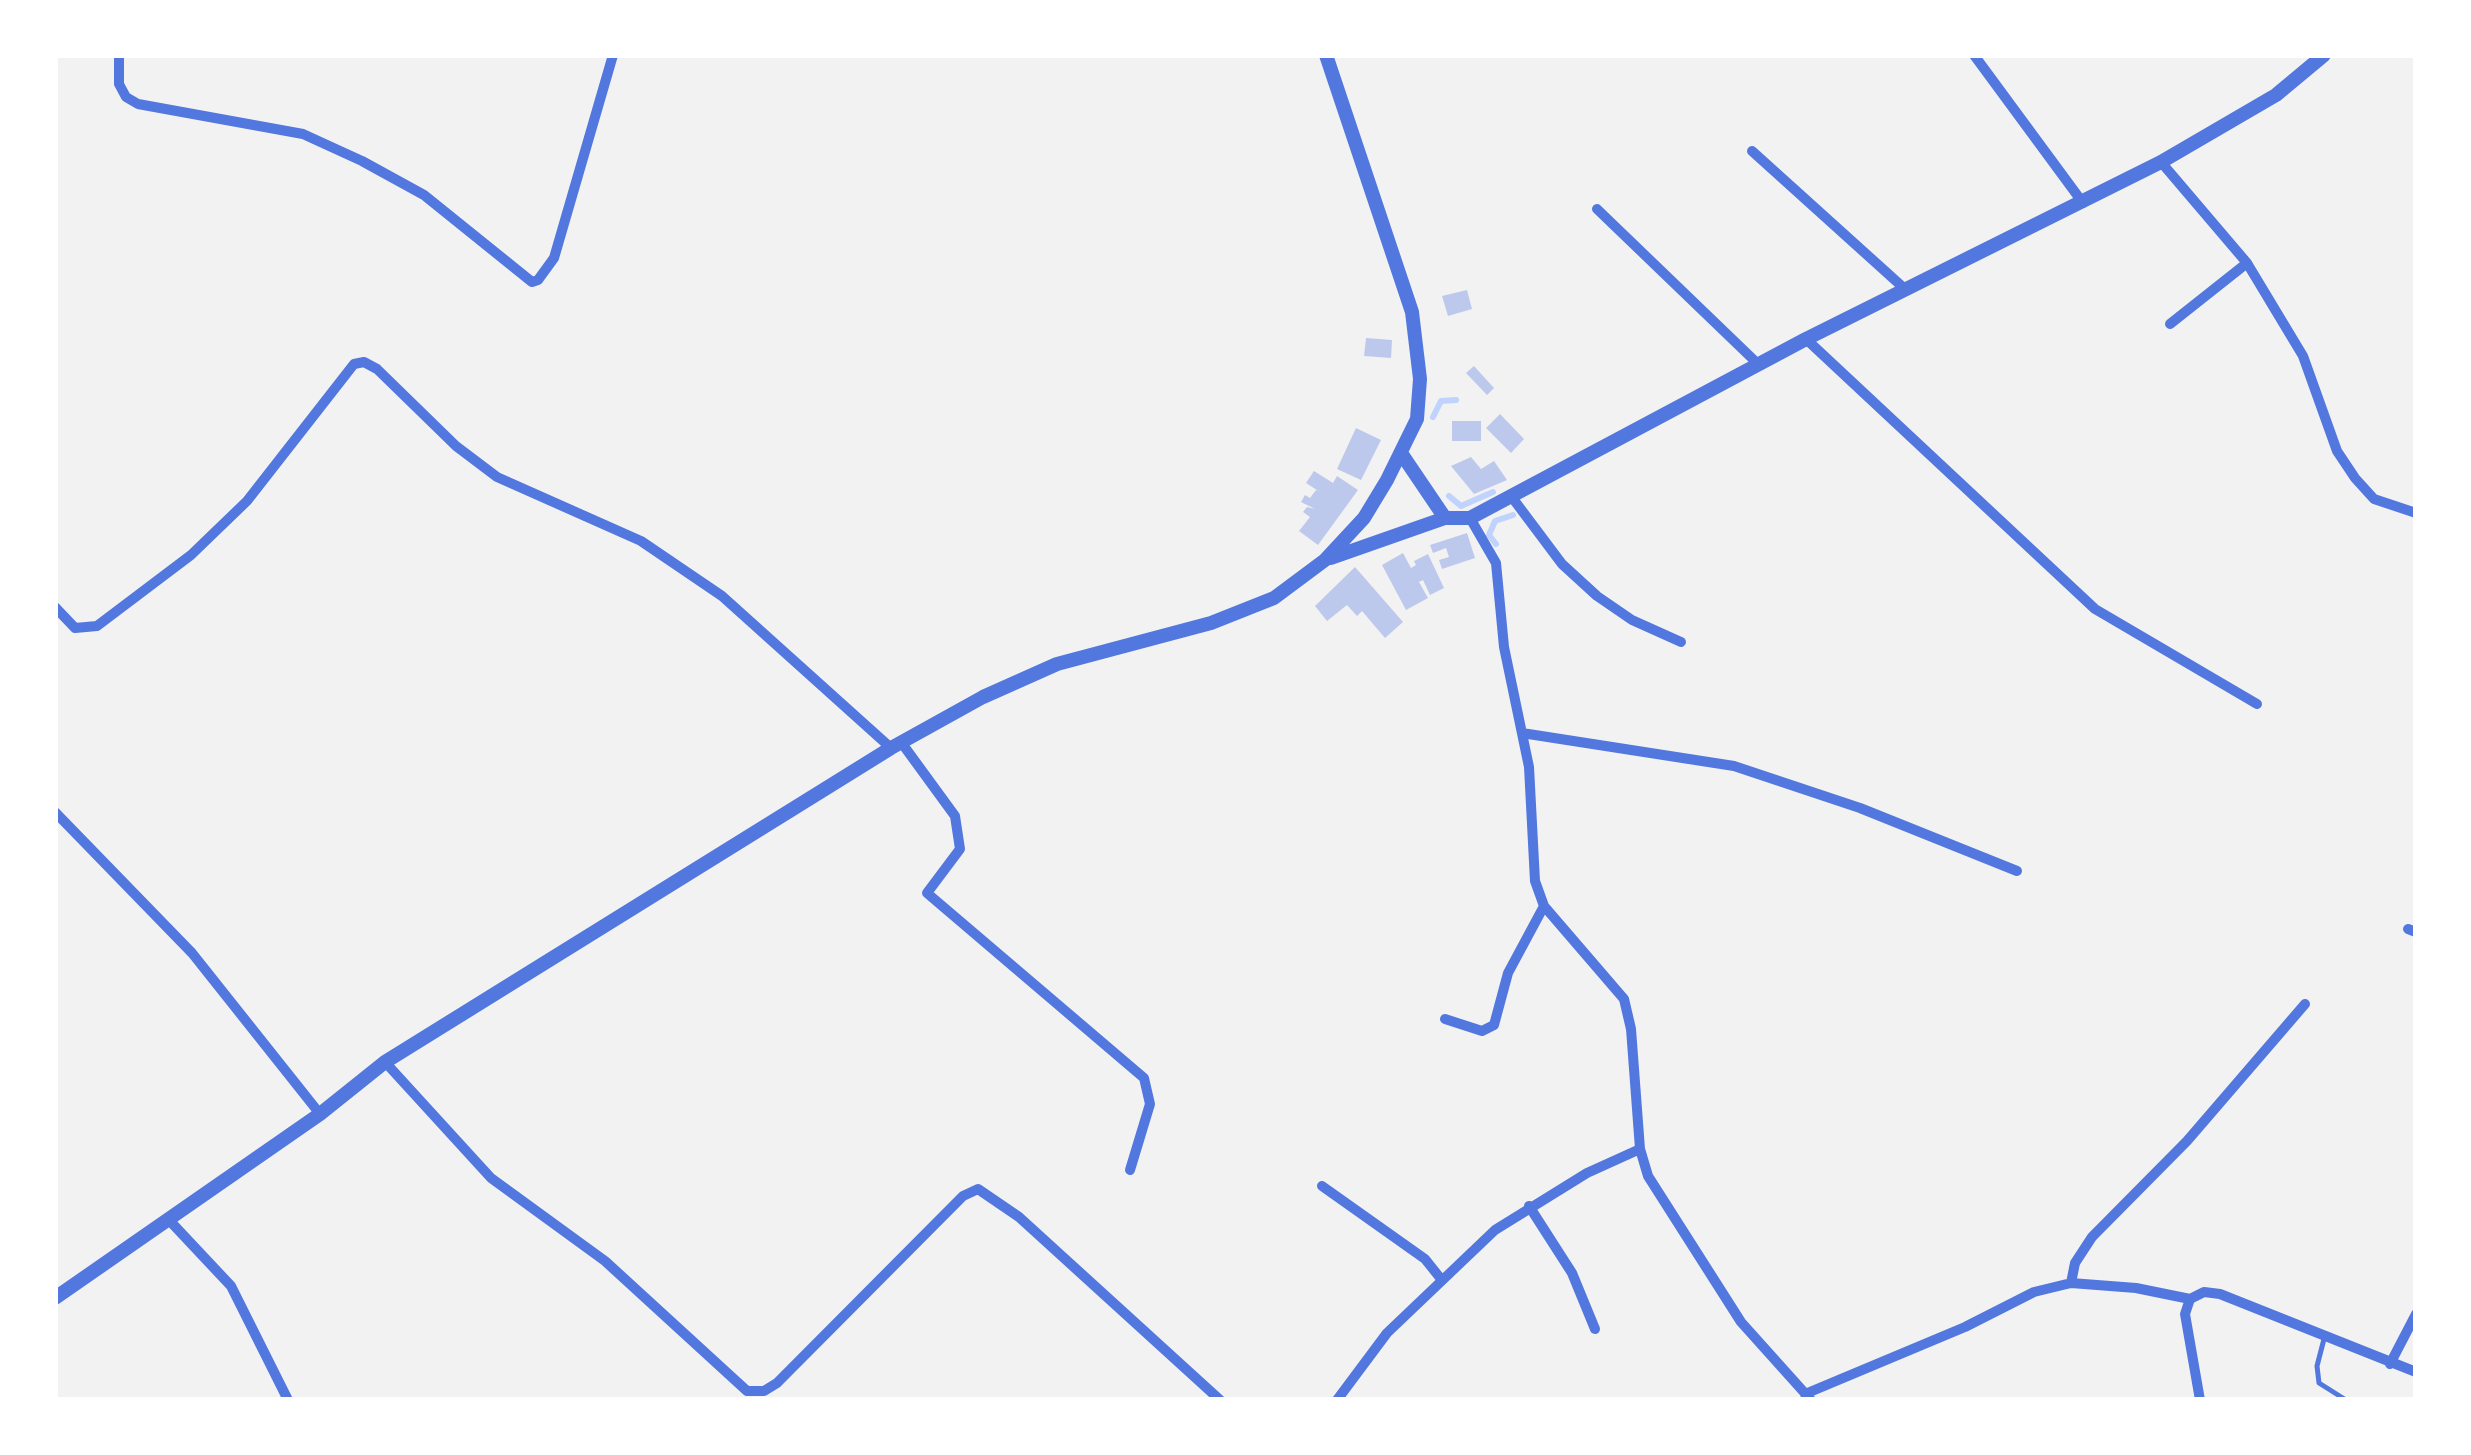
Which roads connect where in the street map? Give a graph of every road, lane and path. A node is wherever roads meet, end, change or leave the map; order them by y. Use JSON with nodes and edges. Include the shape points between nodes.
{"nodes":[{"id":1,"x":119,"y":55,"type":"edge"},
{"id":2,"x":613,"y":55,"type":"edge"},
{"id":3,"x":1326,"y":55,"type":"edge"},
{"id":4,"x":1974,"y":55,"type":"edge"},
{"id":5,"x":2324,"y":55,"type":"edge"},
{"id":6,"x":1752,"y":151,"type":"dead end"},
{"id":7,"x":2162,"y":162,"type":"junction"},
{"id":8,"x":2083,"y":203,"type":"junction"},
{"id":9,"x":1597,"y":208,"type":"dead end"},
{"id":10,"x":2247,"y":263,"type":"junction"},
{"id":11,"x":1906,"y":290,"type":"junction"},
{"id":12,"x":2170,"y":324,"type":"dead end"},
{"id":13,"x":1806,"y":339,"type":"junction"},
{"id":14,"x":1758,"y":364,"type":"junction"},
{"id":15,"x":1401,"y":453,"type":"junction"},
{"id":16,"x":1511,"y":496,"type":"junction"},
{"id":17,"x":2416,"y":513,"type":"edge"},
{"id":18,"x":1445,"y":518,"type":"junction"},
{"id":19,"x":1470,"y":518,"type":"junction"},
{"id":20,"x":1325,"y":560,"type":"junction"},
{"id":21,"x":55,"y":606,"type":"edge"},
{"id":22,"x":1682,"y":642,"type":"dead end"},
{"id":23,"x":2257,"y":704,"type":"dead end"},
{"id":24,"x":1522,"y":732,"type":"junction"},
{"id":25,"x":896,"y":745,"type":"junction"},
{"id":26,"x":55,"y":812,"type":"edge"},
{"id":27,"x":2017,"y":871,"type":"dead end"},
{"id":28,"x":1544,"y":906,"type":"junction"},
{"id":29,"x":2305,"y":1004,"type":"dead end"},
{"id":30,"x":1445,"y":1019,"type":"dead end"},
{"id":31,"x":384,"y":1062,"type":"junction"},
{"id":32,"x":320,"y":1114,"type":"junction"},
{"id":33,"x":1640,"y":1148,"type":"junction"},
{"id":34,"x":1130,"y":1170,"type":"dead end"},
{"id":35,"x":1322,"y":1186,"type":"dead end"},
{"id":36,"x":1529,"y":1206,"type":"junction"},
{"id":37,"x":169,"y":1220,"type":"junction"},
{"id":38,"x":1441,"y":1279,"type":"junction"},
{"id":39,"x":2070,"y":1284,"type":"junction"},
{"id":40,"x":55,"y":1298,"type":"edge"},
{"id":41,"x":2190,"y":1299,"type":"junction"},
{"id":42,"x":2416,"y":1314,"type":"edge"},
{"id":43,"x":1594,"y":1329,"type":"dead end"},
{"id":44,"x":2324,"y":1339,"type":"junction"},
{"id":45,"x":2390,"y":1364,"type":"junction"},
{"id":46,"x":2416,"y":1372,"type":"edge"},
{"id":47,"x":1808,"y":1397,"type":"edge"},
{"id":48,"x":288,"y":1400,"type":"edge"},
{"id":49,"x":1220,"y":1400,"type":"edge"},
{"id":50,"x":1337,"y":1400,"type":"edge"},
{"id":51,"x":2200,"y":1400,"type":"edge"},
{"id":52,"x":2346,"y":1400,"type":"edge"}],
"edges":[{"from":1,"to":2,"type":"street","via":[[118,84],[126,98],[303,134],[362,160],[424,195],[532,282],[554,258]]},
{"from":3,"to":15,"type":"street","via":[[1412,312],[1419,396],[1417,419]]},
{"from":4,"to":8,"type":"street"},
{"from":5,"to":7,"type":"street","via":[[2276,94]]},
{"from":6,"to":11,"type":"street"},
{"from":7,"to":8,"type":"street"},
{"from":7,"to":10,"type":"street"},
{"from":8,"to":11,"type":"street"},
{"from":9,"to":14,"type":"street"},
{"from":10,"to":12,"type":"street"},
{"from":10,"to":17,"type":"street","via":[[2303,356],[2337,451],[2354,478],[2374,498]]},
{"from":11,"to":13,"type":"street"},
{"from":13,"to":14,"type":"street"},
{"from":13,"to":23,"type":"street","via":[[2096,609]]},
{"from":14,"to":16,"type":"street"},
{"from":15,"to":18,"type":"street"},
{"from":15,"to":20,"type":"street","via":[[1364,518]]},
{"from":16,"to":19,"type":"street"},
{"from":16,"to":22,"type":"street","via":[[1562,564],[1597,596]]},
{"from":18,"to":19,"type":"street"},
{"from":18,"to":20,"type":"street"},
{"from":19,"to":24,"type":"street","via":[[1496,563]]},
{"from":20,"to":25,"type":"street","via":[[1274,598],[1211,623],[1057,664]]},
{"from":21,"to":25,"type":"street","via":[[74,628],[97,626],[191,555],[246,502],[354,364],[364,362],[497,477],[641,541],[722,596]]},
{"from":24,"to":27,"type":"street","via":[[1734,766]]},
{"from":24,"to":28,"type":"street","via":[[1535,881]]},
{"from":25,"to":31,"type":"street"},
{"from":25,"to":34,"type":"street","via":[[955,816],[960,848],[926,893],[1144,1078],[1150,1104]]},
{"from":26,"to":32,"type":"street","via":[[192,953]]},
{"from":28,"to":30,"type":"street","via":[[1508,973],[1494,1025],[1482,1031]]},
{"from":28,"to":33,"type":"street","via":[[1624,999]]},
{"from":29,"to":39,"type":"street","via":[[2187,1141],[2092,1236]]},
{"from":31,"to":32,"type":"street"},
{"from":31,"to":49,"type":"street","via":[[491,1178],[605,1261],[747,1391],[777,1384],[963,1196],[978,1189],[1019,1217]]},
{"from":32,"to":37,"type":"street"},
{"from":33,"to":36,"type":"street"},
{"from":33,"to":47,"type":"street","via":[[1648,1176],[1731,1308]]},
{"from":35,"to":38,"type":"street","via":[[1425,1259]]},
{"from":36,"to":38,"type":"street"},
{"from":36,"to":43,"type":"street","via":[[1572,1273]]},
{"from":37,"to":40,"type":"street"},
{"from":37,"to":48,"type":"street","via":[[231,1286]]},
{"from":38,"to":50,"type":"street"},
{"from":39,"to":41,"type":"street"},
{"from":39,"to":47,"type":"street","via":[[2034,1292]]},
{"from":41,"to":44,"type":"street","via":[[2220,1294]]},
{"from":41,"to":51,"type":"street","via":[[2185,1314]]},
{"from":42,"to":45,"type":"street"},
{"from":44,"to":45,"type":"street"},
{"from":44,"to":52,"type":"lane","via":[[2319,1383]]},
{"from":45,"to":46,"type":"street"}]}
